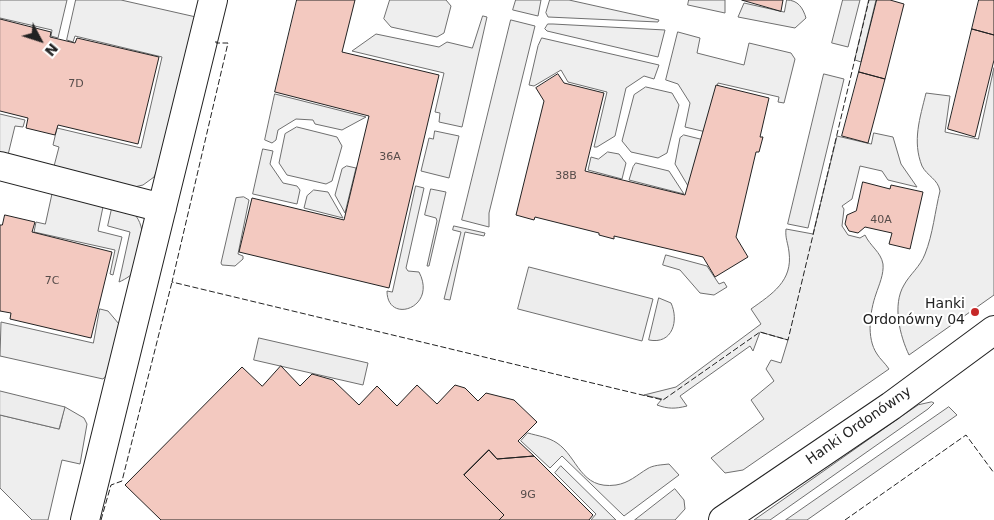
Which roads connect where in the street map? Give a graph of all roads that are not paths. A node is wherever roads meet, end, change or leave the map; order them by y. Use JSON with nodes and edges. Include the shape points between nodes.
{"nodes":[{"id":1,"x":213,"y":0,"type":"edge"},
{"id":2,"x":0,"y":166,"type":"edge"},
{"id":3,"x":162,"y":208,"type":"junction"},
{"id":4,"x":994,"y":330,"type":"edge"},
{"id":5,"x":85,"y":520,"type":"edge"},
{"id":6,"x":723,"y":520,"type":"edge"}],
"edges":[{"from":1,"to":3,"type":"street"},
{"from":2,"to":3,"type":"street"},
{"from":3,"to":5,"type":"street"},
{"from":4,"to":6,"type":"street","name":"Hanki Ordonówny","via":[[891,406]]}]}
